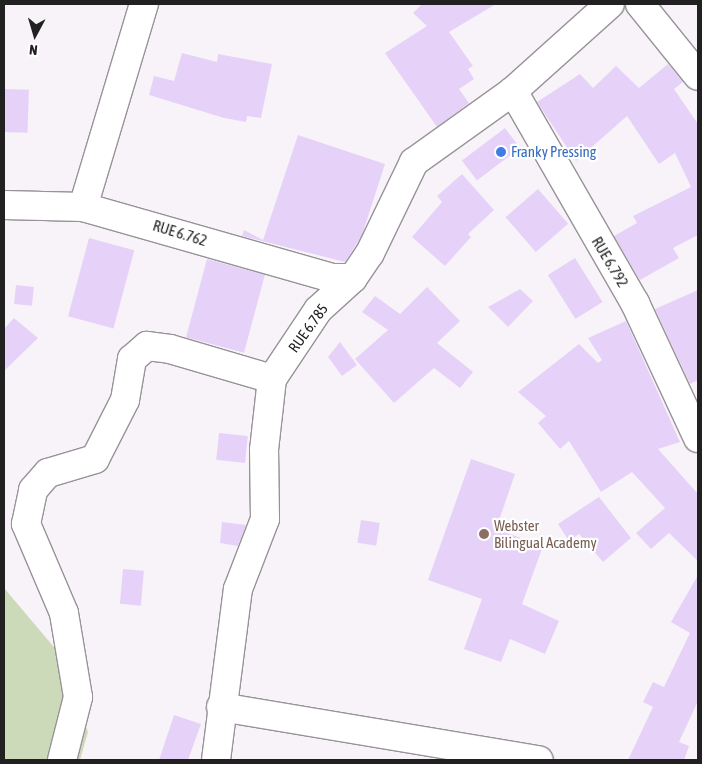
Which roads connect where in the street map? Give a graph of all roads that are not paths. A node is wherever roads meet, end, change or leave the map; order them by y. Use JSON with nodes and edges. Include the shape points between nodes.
{"nodes":[{"id":1,"x":144,"y":4,"type":"edge"},
{"id":2,"x":640,"y":4,"type":"edge"},
{"id":3,"x":603,"y":6,"type":"edge"},
{"id":4,"x":698,"y":76,"type":"edge"},
{"id":5,"x":513,"y":91,"type":"junction"},
{"id":6,"x":4,"y":205,"type":"edge"},
{"id":7,"x":83,"y":207,"type":"junction"},
{"id":8,"x":353,"y":278,"type":"junction"},
{"id":9,"x":272,"y":380,"type":"junction"},
{"id":10,"x":698,"y":438,"type":"edge"},
{"id":11,"x":221,"y":707,"type":"junction"},
{"id":12,"x":62,"y":760,"type":"edge"},
{"id":13,"x":216,"y":760,"type":"edge"},
{"id":14,"x":539,"y":760,"type":"edge"}],
"edges":[{"from":1,"to":7,"type":"street"},
{"from":2,"to":4,"type":"street"},
{"from":3,"to":5,"type":"street","name":"RUE 6.785"},
{"from":5,"to":8,"type":"street","name":"RUE 6.785","via":[[414,162],[370,253]]},
{"from":5,"to":10,"type":"street","name":"RUE 6.792","via":[[635,303]]},
{"from":6,"to":7,"type":"street","name":"RUE 6.762"},
{"from":7,"to":8,"type":"street","name":"RUE 6.762","via":[[333,278]]},
{"from":8,"to":9,"type":"street","name":"RUE 6.785","via":[[318,310]]},
{"from":9,"to":11,"type":"street","name":"RUE 6.785","via":[[264,450],[265,519],[238,589]]},
{"from":9,"to":12,"type":"street","via":[[170,349],[147,346],[132,359],[125,400],[95,459],[48,473],[33,490],[26,524],[64,613],[78,697]]},
{"from":11,"to":13,"type":"street","name":"RUE 6.785"},
{"from":11,"to":14,"type":"street"}]}
